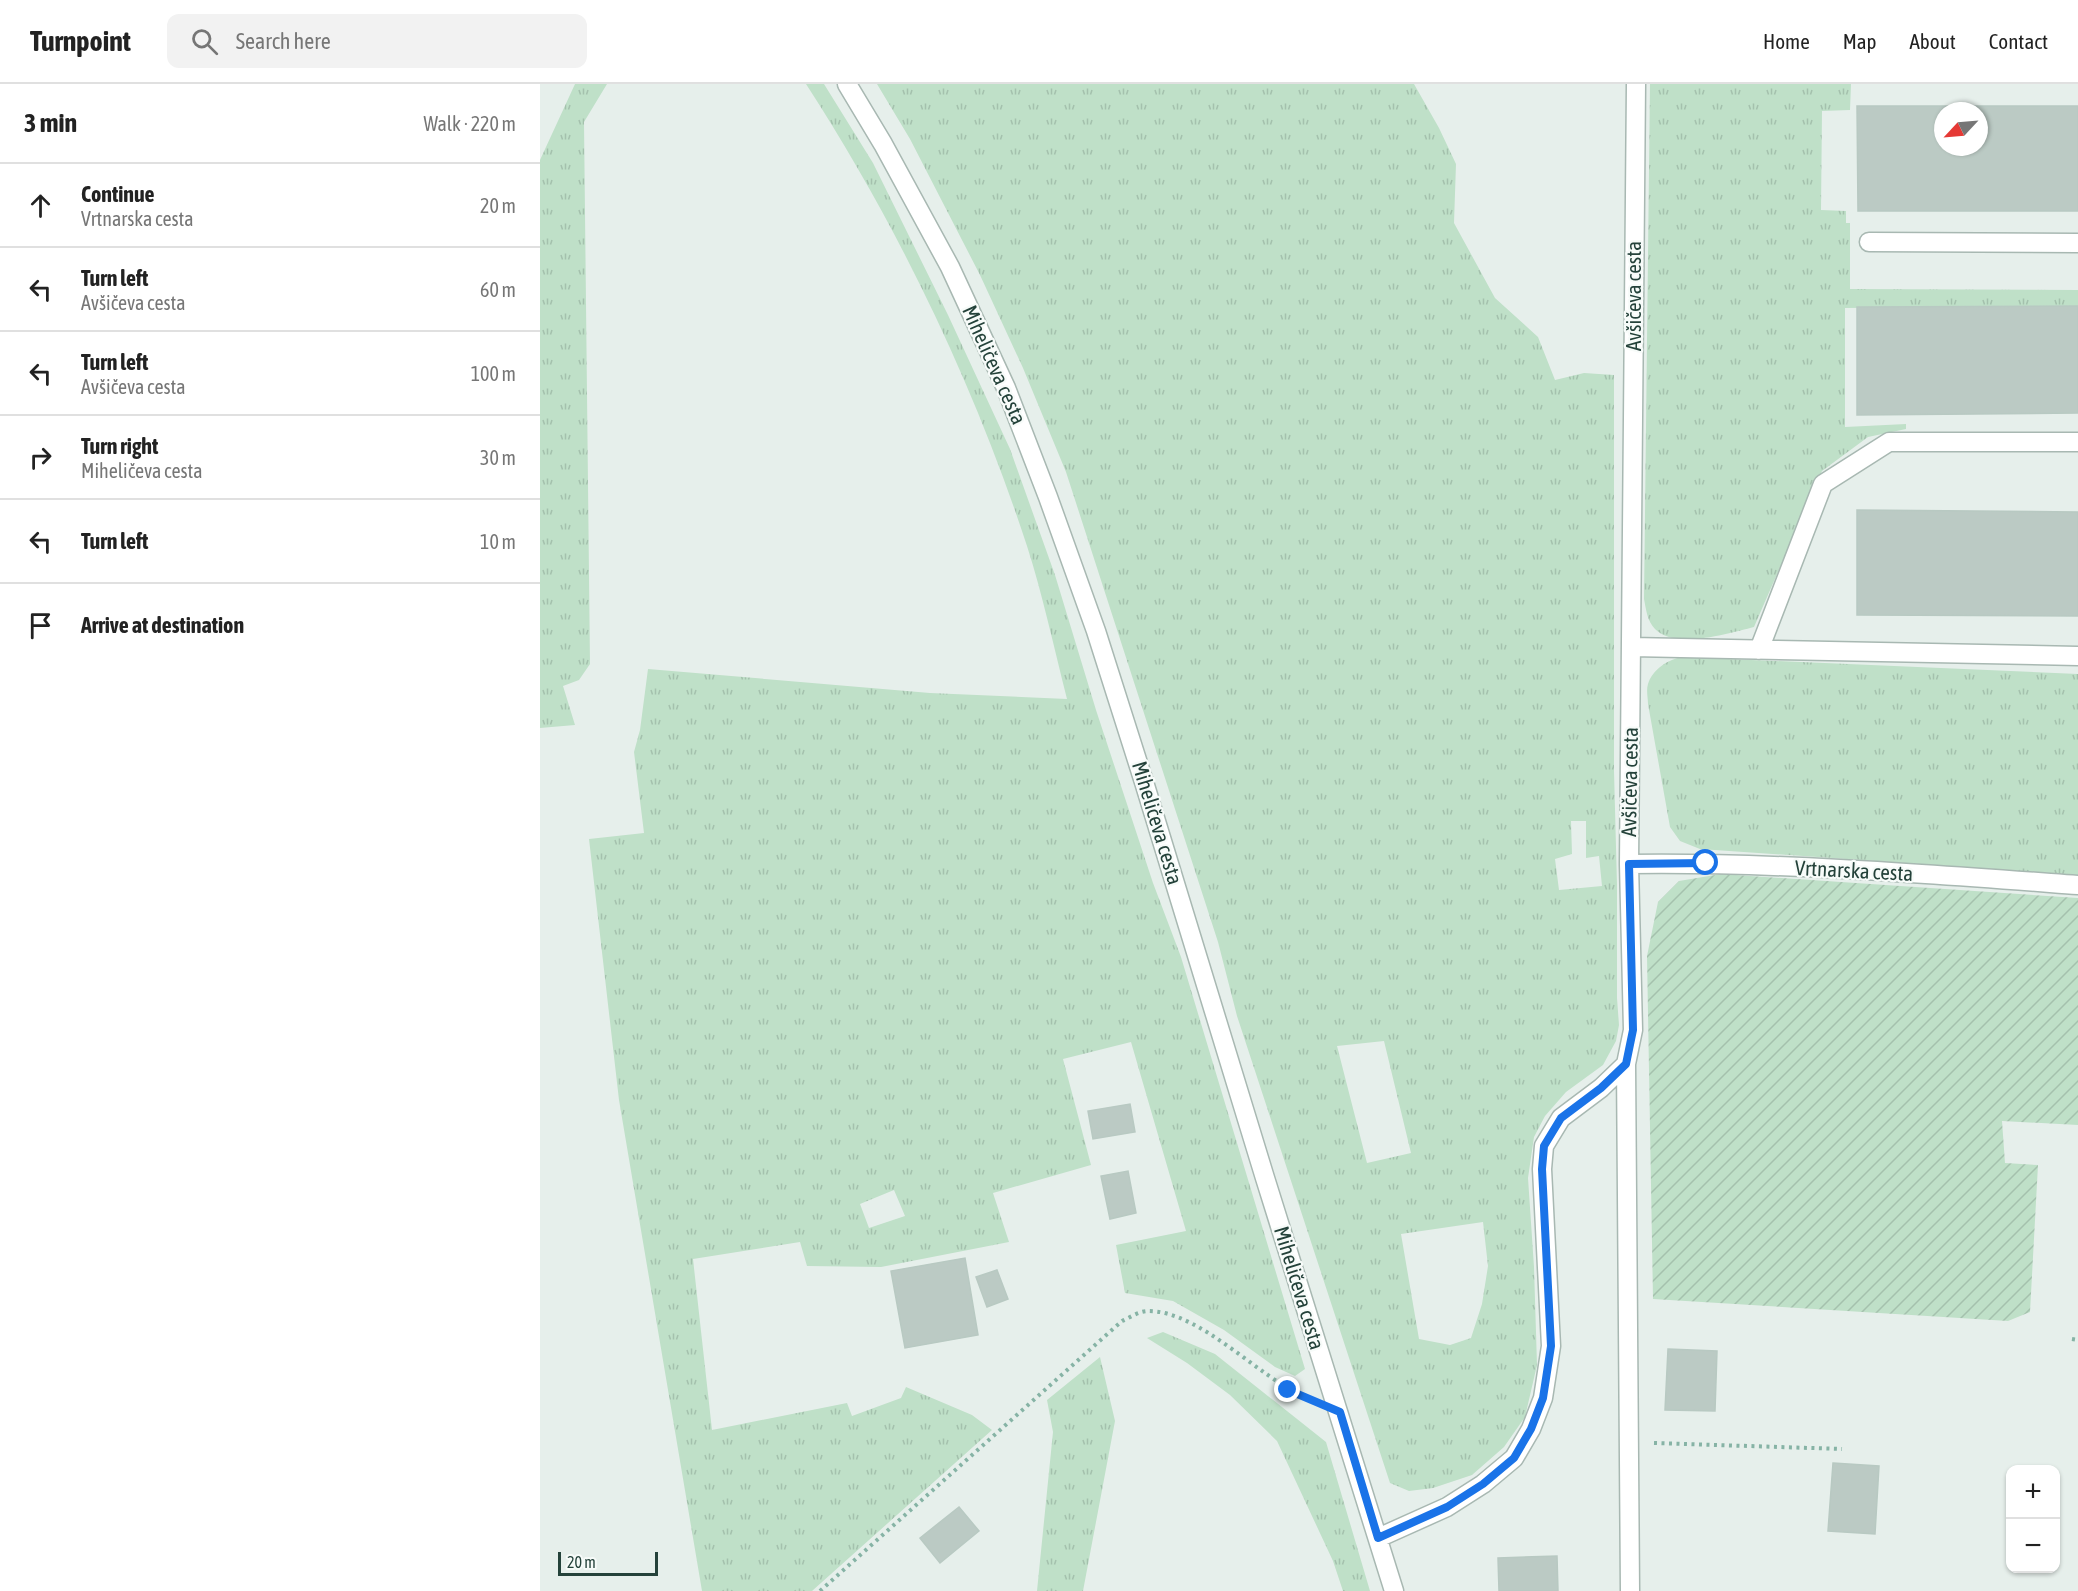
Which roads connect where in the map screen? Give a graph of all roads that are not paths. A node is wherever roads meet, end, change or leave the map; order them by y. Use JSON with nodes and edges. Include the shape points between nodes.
{"nodes":[{"id":1,"x":847,"y":84,"type":"edge"},
{"id":2,"x":1636,"y":84,"type":"edge"},
{"id":3,"x":1869,"y":242,"type":"dead end"},
{"id":4,"x":2078,"y":243,"type":"edge"},
{"id":5,"x":2078,"y":442,"type":"edge"},
{"id":6,"x":1632,"y":647,"type":"junction"},
{"id":7,"x":1759,"y":650,"type":"junction"},
{"id":8,"x":2078,"y":656,"type":"edge"},
{"id":9,"x":1629,"y":864,"type":"junction"},
{"id":10,"x":2078,"y":885,"type":"edge"},
{"id":11,"x":1626,"y":1064,"type":"junction"},
{"id":12,"x":1378,"y":1538,"type":"junction"},
{"id":13,"x":1394,"y":1591,"type":"edge"},
{"id":14,"x":1630,"y":1591,"type":"edge"}],
"edges":[{"from":1,"to":12,"type":"street","name":"Miheličeva cesta","via":[[950,267],[1006,388],[1048,497],[1144,782]]},
{"from":2,"to":6,"type":"street","name":"Avšičeva cesta"},
{"from":3,"to":4,"type":"street"},
{"from":5,"to":7,"type":"street","via":[[1889,442],[1823,484]]},
{"from":6,"to":7,"type":"street"},
{"from":6,"to":9,"type":"street","name":"Avšičeva cesta"},
{"from":7,"to":8,"type":"street"},
{"from":9,"to":10,"type":"street","name":"Vrtnarska cesta","via":[[1706,863]]},
{"from":9,"to":11,"type":"street","name":"Avšičeva cesta","via":[[1633,1030]]},
{"from":11,"to":12,"type":"street","via":[[1561,1118],[1544,1146],[1551,1346],[1543,1398],[1531,1429],[1514,1458],[1483,1484],[1447,1507]]},
{"from":11,"to":14,"type":"street"},
{"from":12,"to":13,"type":"street","name":"Miheličeva cesta"}]}
